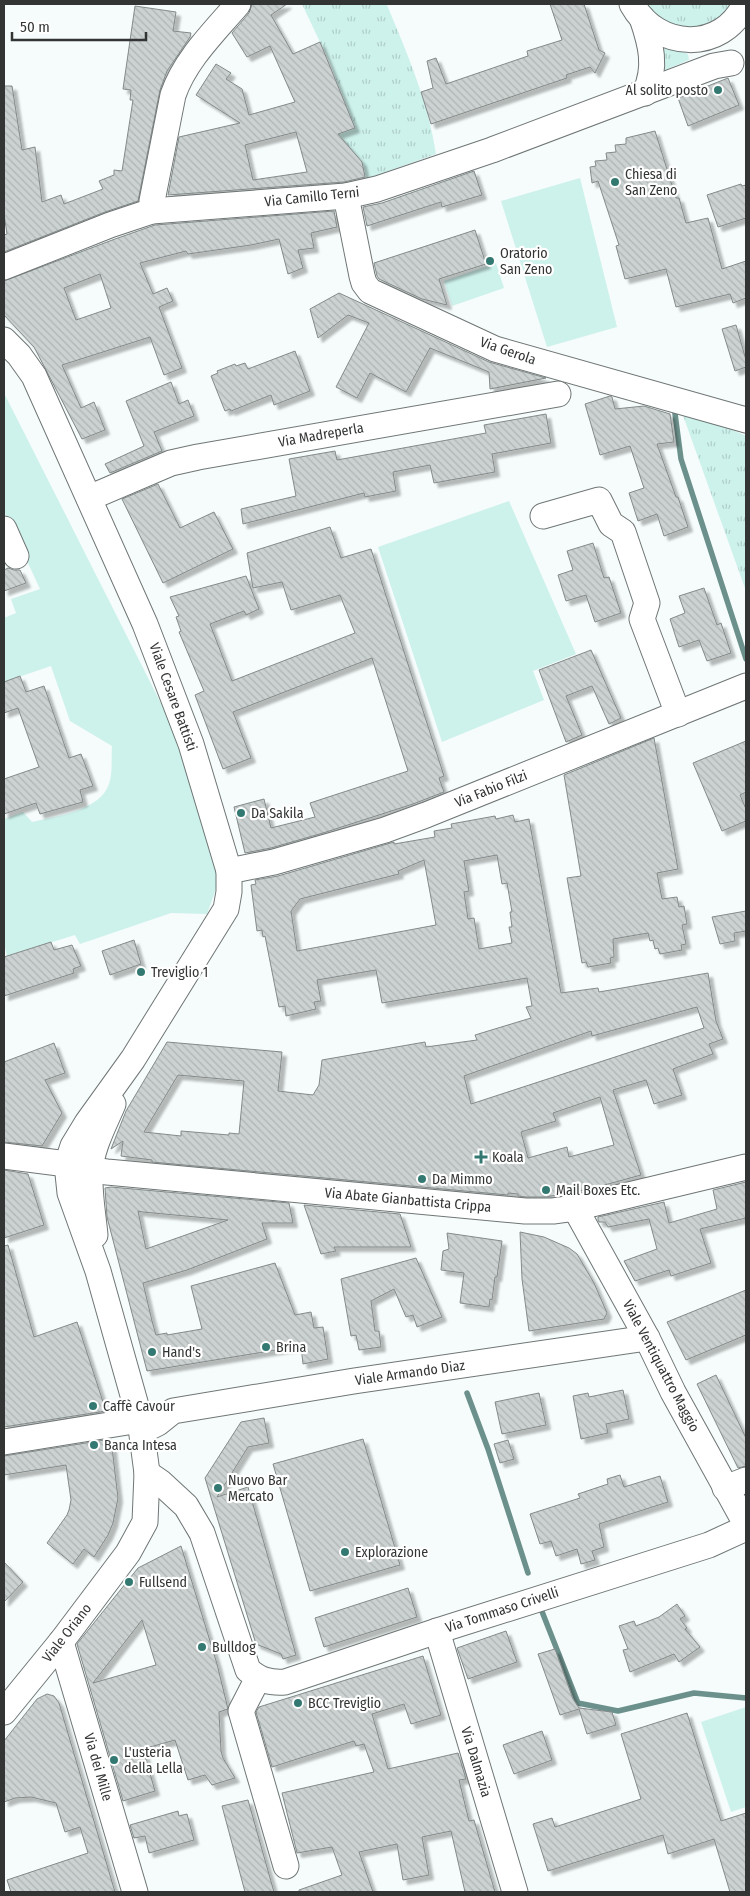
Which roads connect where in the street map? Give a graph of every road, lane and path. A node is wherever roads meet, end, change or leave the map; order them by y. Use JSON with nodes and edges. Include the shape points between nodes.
{"nodes":[{"id":1,"x":238,"y":4,"type":"edge"},
{"id":2,"x":745,"y":4,"type":"edge"},
{"id":3,"x":637,"y":11,"type":"edge"},
{"id":4,"x":684,"y":40,"type":"junction"},
{"id":5,"x":735,"y":60,"type":"edge"},
{"id":6,"x":644,"y":93,"type":"junction"},
{"id":7,"x":346,"y":196,"type":"junction"},
{"id":8,"x":152,"y":211,"type":"junction"},
{"id":9,"x":4,"y":267,"type":"edge"},
{"id":10,"x":4,"y":340,"type":"edge"},
{"id":11,"x":558,"y":394,"type":"dead end"},
{"id":12,"x":746,"y":420,"type":"edge"},
{"id":13,"x":89,"y":498,"type":"junction"},
{"id":14,"x":543,"y":516,"type":"dead end"},
{"id":15,"x":4,"y":529,"type":"edge"},
{"id":16,"x":16,"y":556,"type":"dead end"},
{"id":17,"x":746,"y":686,"type":"edge"},
{"id":18,"x":678,"y":714,"type":"junction"},
{"id":19,"x":229,"y":871,"type":"junction"},
{"id":20,"x":4,"y":1156,"type":"edge"},
{"id":21,"x":79,"y":1167,"type":"junction"},
{"id":22,"x":746,"y":1168,"type":"edge"},
{"id":23,"x":575,"y":1208,"type":"junction"},
{"id":24,"x":647,"y":1338,"type":"junction"},
{"id":25,"x":140,"y":1418,"type":"junction"},
{"id":26,"x":4,"y":1442,"type":"edge"},
{"id":27,"x":147,"y":1473,"type":"junction"},
{"id":28,"x":736,"y":1484,"type":"edge"},
{"id":29,"x":746,"y":1524,"type":"edge"},
{"id":30,"x":746,"y":1528,"type":"edge"},
{"id":31,"x":437,"y":1631,"type":"junction"},
{"id":32,"x":61,"y":1642,"type":"junction"},
{"id":33,"x":258,"y":1678,"type":"junction"},
{"id":34,"x":4,"y":1712,"type":"edge"},
{"id":35,"x":286,"y":1866,"type":"dead end"},
{"id":36,"x":134,"y":1892,"type":"edge"},
{"id":37,"x":515,"y":1892,"type":"edge"}],
"edges":[{"from":1,"to":8,"type":"street","via":[[178,80]]},
{"from":2,"to":4,"type":"street","via":[[736,18],[722,30],[704,38]]},
{"from":3,"to":4,"type":"street","name":"Via Camillo Terni","via":[[652,28]]},
{"from":3,"to":6,"type":"street","via":[[649,38],[652,63]]},
{"from":4,"to":5,"type":"street","name":"Via Camillo Terni"},
{"from":5,"to":6,"type":"street","name":"Via Camillo Terni"},
{"from":6,"to":7,"type":"street","name":"Via Camillo Terni","via":[[492,150],[377,189]]},
{"from":7,"to":8,"type":"street","name":"Via Camillo Terni"},
{"from":7,"to":12,"type":"street","name":"Via Gerola","via":[[362,276],[370,291],[495,349]]},
{"from":8,"to":9,"type":"street","name":"Via Camillo Terni"},
{"from":10,"to":13,"type":"street","name":"Viale Cesare Battisti","via":[[34,376]]},
{"from":11,"to":13,"type":"street","name":"Via Madreperla","via":[[198,457],[171,463]]},
{"from":13,"to":19,"type":"street","name":"Viale Cesare Battisti","via":[[145,624],[191,744]]},
{"from":14,"to":18,"type":"street","via":[[599,500],[611,524],[623,532],[647,603],[642,619]]},
{"from":15,"to":16,"type":"street"},
{"from":17,"to":18,"type":"street","name":"Via Fabio Filzi"},
{"from":18,"to":19,"type":"street","name":"Via Fabio Filzi","via":[[385,830],[274,862]]},
{"from":19,"to":21,"type":"street","name":"Viale Cesare Battisti","via":[[226,909],[133,1059],[73,1146]]},
{"from":20,"to":21,"type":"street","name":"Via Abate Gianbattista Crippa"},
{"from":21,"to":23,"type":"street","name":"Via Abate Gianbattista Crippa","via":[[525,1211]]},
{"from":21,"to":25,"type":"street","name":"Viale Oriano","via":[[70,1193],[98,1271]]},
{"from":22,"to":23,"type":"street","name":"Via Abate Gianbattista Crippa"},
{"from":23,"to":24,"type":"street","name":"Viale Ventiquattro Maggio"},
{"from":24,"to":25,"type":"street","name":"Viale Armando Diaz","via":[[174,1411],[150,1401]]},
{"from":24,"to":28,"type":"street","name":"Viale Ventiquattro Maggio","via":[[673,1392]]},
{"from":25,"to":26,"type":"street","name":"Viale Armando Diaz"},
{"from":25,"to":27,"type":"street","name":"Viale Oriano"},
{"from":27,"to":32,"type":"street","name":"Viale Oriano","via":[[145,1522],[128,1553]]},
{"from":27,"to":33,"type":"street","via":[[186,1506],[202,1533],[248,1670]]},
{"from":28,"to":29,"type":"street","name":"Viale Ventiquattro Maggio"},
{"from":30,"to":31,"type":"street","name":"Via Tommaso Crivelli","via":[[709,1545]]},
{"from":31,"to":33,"type":"street","name":"Via Tommaso Crivelli","via":[[284,1682],[272,1683]]},
{"from":31,"to":37,"type":"street","name":"Via Dalmazia"},
{"from":32,"to":34,"type":"street","name":"Viale Oriano"},
{"from":32,"to":36,"type":"street","name":"Via dei Mille"},
{"from":33,"to":35,"type":"street","via":[[241,1711]]}]}
